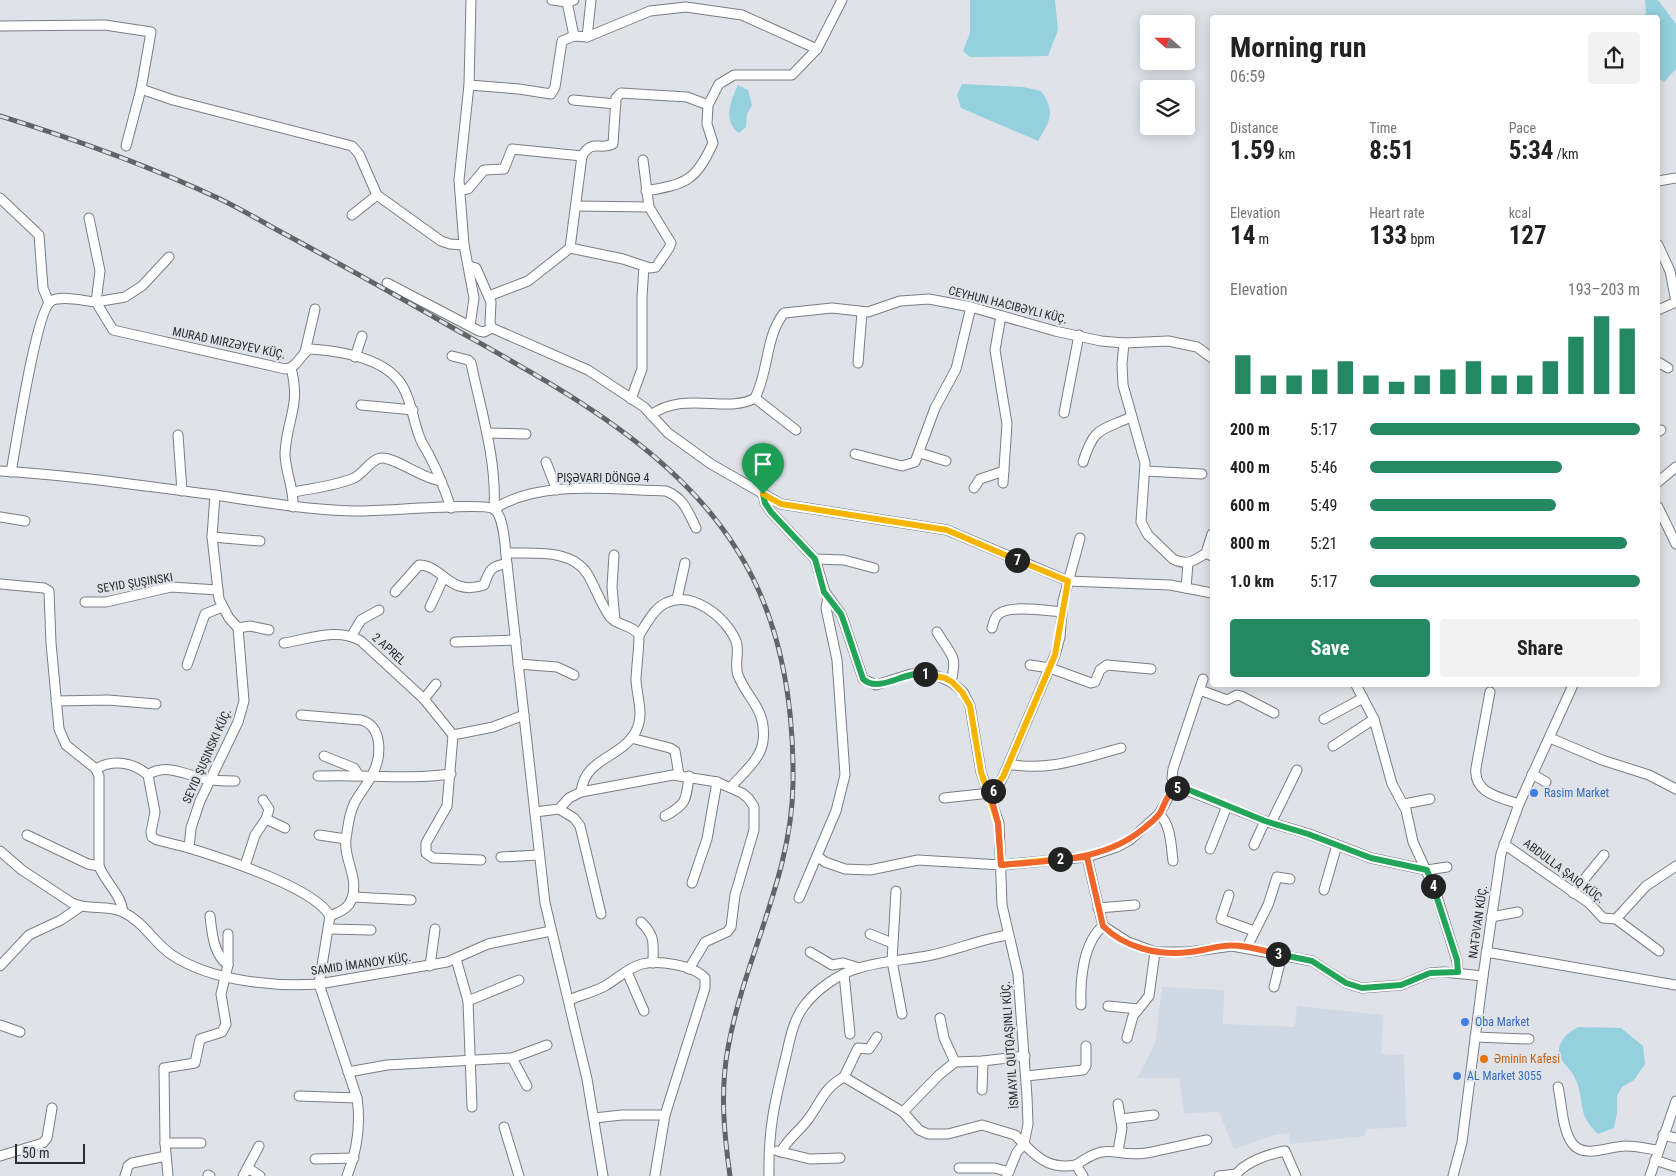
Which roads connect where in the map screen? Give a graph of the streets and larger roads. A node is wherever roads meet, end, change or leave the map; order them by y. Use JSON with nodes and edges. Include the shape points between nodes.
{"nodes":[{"id":1,"x":471,"y":0,"type":"edge"},
{"id":2,"x":552,"y":0,"type":"edge"},
{"id":3,"x":591,"y":0,"type":"edge"},
{"id":4,"x":842,"y":0,"type":"edge"},
{"id":5,"x":570,"y":1,"type":"edge"},
{"id":6,"x":0,"y":26,"type":"edge"},
{"id":7,"x":574,"y":36,"type":"junction"},
{"id":8,"x":587,"y":37,"type":"junction"},
{"id":9,"x":817,"y":49,"type":"junction"},
{"id":10,"x":469,"y":85,"type":"junction"},
{"id":11,"x":140,"y":89,"type":"junction"},
{"id":12,"x":573,"y":100,"type":"dead end"},
{"id":13,"x":616,"y":104,"type":"junction"},
{"id":14,"x":708,"y":105,"type":"junction"},
{"id":15,"x":126,"y":146,"type":"dead end"},
{"id":16,"x":582,"y":156,"type":"junction"},
{"id":17,"x":643,"y":160,"type":"dead end"},
{"id":18,"x":1676,"y":178,"type":"edge"},
{"id":19,"x":1660,"y":181,"type":"edge"},
{"id":20,"x":460,"y":190,"type":"junction"},
{"id":21,"x":646,"y":191,"type":"junction"},
{"id":22,"x":377,"y":195,"type":"junction"},
{"id":23,"x":0,"y":198,"type":"edge"},
{"id":24,"x":576,"y":206,"type":"junction"},
{"id":25,"x":649,"y":207,"type":"junction"},
{"id":26,"x":352,"y":215,"type":"dead end"},
{"id":27,"x":89,"y":218,"type":"dead end"},
{"id":28,"x":464,"y":245,"type":"junction"},
{"id":29,"x":570,"y":248,"type":"junction"},
{"id":30,"x":1660,"y":250,"type":"edge"},
{"id":31,"x":169,"y":257,"type":"dead end"},
{"id":32,"x":469,"y":266,"type":"junction"},
{"id":33,"x":644,"y":266,"type":"junction"},
{"id":34,"x":387,"y":283,"type":"dead end"},
{"id":35,"x":489,"y":296,"type":"junction"},
{"id":36,"x":96,"y":302,"type":"junction"},
{"id":37,"x":1676,"y":302,"type":"edge"},
{"id":38,"x":48,"y":303,"type":"junction"},
{"id":39,"x":971,"y":307,"type":"junction"},
{"id":40,"x":315,"y":309,"type":"dead end"},
{"id":41,"x":1660,"y":309,"type":"edge"},
{"id":42,"x":862,"y":312,"type":"junction"},
{"id":43,"x":1001,"y":316,"type":"junction"},
{"id":44,"x":470,"y":326,"type":"junction"},
{"id":45,"x":492,"y":328,"type":"junction"},
{"id":46,"x":1079,"y":335,"type":"junction"},
{"id":47,"x":362,"y":336,"type":"dead end"},
{"id":48,"x":1124,"y":343,"type":"junction"},
{"id":49,"x":305,"y":352,"type":"junction"},
{"id":50,"x":452,"y":356,"type":"dead end"},
{"id":51,"x":355,"y":357,"type":"junction"},
{"id":52,"x":1210,"y":357,"type":"edge"},
{"id":53,"x":858,"y":363,"type":"dead end"},
{"id":54,"x":1660,"y":363,"type":"edge"},
{"id":55,"x":291,"y":368,"type":"junction"},
{"id":56,"x":1668,"y":368,"type":"dead end"},
{"id":57,"x":756,"y":398,"type":"junction"},
{"id":58,"x":631,"y":399,"type":"junction"},
{"id":59,"x":361,"y":405,"type":"dead end"},
{"id":60,"x":413,"y":410,"type":"junction"},
{"id":61,"x":1064,"y":413,"type":"dead end"},
{"id":62,"x":651,"y":415,"type":"junction"},
{"id":63,"x":1131,"y":417,"type":"junction"},
{"id":64,"x":796,"y":430,"type":"dead end"},
{"id":65,"x":487,"y":433,"type":"junction"},
{"id":66,"x":526,"y":434,"type":"dead end"},
{"id":67,"x":178,"y":435,"type":"dead end"},
{"id":68,"x":920,"y":453,"type":"junction"},
{"id":69,"x":855,"y":454,"type":"dead end"},
{"id":70,"x":946,"y":461,"type":"dead end"},
{"id":71,"x":546,"y":462,"type":"dead end"},
{"id":72,"x":1083,"y":462,"type":"dead end"},
{"id":73,"x":1676,"y":467,"type":"edge"},
{"id":74,"x":0,"y":471,"type":"edge"},
{"id":75,"x":1004,"y":471,"type":"junction"},
{"id":76,"x":1146,"y":471,"type":"junction"},
{"id":77,"x":11,"y":472,"type":"junction"},
{"id":78,"x":1202,"y":474,"type":"dead end"},
{"id":79,"x":1660,"y":480,"type":"edge"},
{"id":80,"x":441,"y":481,"type":"junction"},
{"id":81,"x":1003,"y":483,"type":"dead end"},
{"id":82,"x":974,"y":488,"type":"dead end"},
{"id":83,"x":557,"y":490,"type":"junction"},
{"id":84,"x":182,"y":491,"type":"junction"},
{"id":85,"x":294,"y":492,"type":"junction"},
{"id":86,"x":763,"y":494,"type":"junction"},
{"id":87,"x":215,"y":495,"type":"junction"},
{"id":88,"x":293,"y":507,"type":"junction"},
{"id":89,"x":451,"y":508,"type":"junction"},
{"id":90,"x":494,"y":509,"type":"junction"},
{"id":91,"x":1660,"y":511,"type":"edge"},
{"id":92,"x":0,"y":517,"type":"edge"},
{"id":93,"x":24,"y":521,"type":"dead end"},
{"id":94,"x":696,"y":528,"type":"dead end"},
{"id":95,"x":212,"y":537,"type":"junction"},
{"id":96,"x":1080,"y":538,"type":"dead end"},
{"id":97,"x":260,"y":541,"type":"dead end"},
{"id":98,"x":1676,"y":544,"type":"edge"},
{"id":99,"x":506,"y":553,"type":"junction"},
{"id":100,"x":1209,"y":554,"type":"edge"},
{"id":101,"x":614,"y":555,"type":"dead end"},
{"id":102,"x":815,"y":559,"type":"junction"},
{"id":103,"x":685,"y":562,"type":"dead end"},
{"id":104,"x":1188,"y":563,"type":"junction"},
{"id":105,"x":507,"y":564,"type":"junction"},
{"id":106,"x":874,"y":568,"type":"dead end"},
{"id":107,"x":444,"y":579,"type":"junction"},
{"id":108,"x":1068,"y":581,"type":"junction"},
{"id":109,"x":0,"y":584,"type":"edge"},
{"id":110,"x":1186,"y":588,"type":"junction"},
{"id":111,"x":218,"y":590,"type":"junction"},
{"id":112,"x":395,"y":592,"type":"dead end"},
{"id":113,"x":1210,"y":594,"type":"edge"},
{"id":114,"x":828,"y":598,"type":"junction"},
{"id":115,"x":677,"y":599,"type":"junction"},
{"id":116,"x":85,"y":602,"type":"dead end"},
{"id":117,"x":222,"y":607,"type":"junction"},
{"id":118,"x":430,"y":607,"type":"dead end"},
{"id":119,"x":378,"y":610,"type":"dead end"},
{"id":120,"x":1062,"y":612,"type":"junction"},
{"id":121,"x":615,"y":621,"type":"junction"},
{"id":122,"x":238,"y":628,"type":"junction"},
{"id":123,"x":992,"y":628,"type":"dead end"},
{"id":124,"x":269,"y":630,"type":"dead end"},
{"id":125,"x":937,"y":632,"type":"dead end"},
{"id":126,"x":352,"y":635,"type":"junction"},
{"id":127,"x":639,"y":635,"type":"junction"},
{"id":128,"x":516,"y":640,"type":"junction"},
{"id":129,"x":455,"y":642,"type":"dead end"},
{"id":130,"x":284,"y":643,"type":"dead end"},
{"id":131,"x":518,"y":664,"type":"junction"},
{"id":132,"x":187,"y":665,"type":"dead end"},
{"id":133,"x":1030,"y":665,"type":"dead end"},
{"id":134,"x":1050,"y":668,"type":"junction"},
{"id":135,"x":1151,"y":669,"type":"dead end"},
{"id":136,"x":574,"y":675,"type":"dead end"},
{"id":137,"x":1203,"y":679,"type":"dead end"},
{"id":138,"x":952,"y":682,"type":"junction"},
{"id":139,"x":436,"y":684,"type":"dead end"},
{"id":140,"x":1357,"y":687,"type":"edge"},
{"id":141,"x":1572,"y":687,"type":"edge"},
{"id":142,"x":1200,"y":690,"type":"junction"},
{"id":143,"x":1490,"y":692,"type":"dead end"},
{"id":144,"x":424,"y":698,"type":"junction"},
{"id":145,"x":1363,"y":698,"type":"junction"},
{"id":146,"x":56,"y":701,"type":"junction"},
{"id":147,"x":156,"y":704,"type":"dead end"},
{"id":148,"x":1274,"y":713,"type":"dead end"},
{"id":149,"x":524,"y":715,"type":"junction"},
{"id":150,"x":301,"y":716,"type":"dead end"},
{"id":151,"x":1324,"y":719,"type":"dead end"},
{"id":152,"x":1374,"y":719,"type":"junction"},
{"id":153,"x":453,"y":735,"type":"junction"},
{"id":154,"x":631,"y":738,"type":"junction"},
{"id":155,"x":1550,"y":738,"type":"junction"},
{"id":156,"x":1334,"y":746,"type":"dead end"},
{"id":157,"x":1121,"y":748,"type":"dead end"},
{"id":158,"x":324,"y":756,"type":"dead end"},
{"id":159,"x":1009,"y":764,"type":"junction"},
{"id":160,"x":96,"y":770,"type":"junction"},
{"id":161,"x":1297,"y":770,"type":"dead end"},
{"id":162,"x":358,"y":774,"type":"junction"},
{"id":163,"x":373,"y":774,"type":"junction"},
{"id":164,"x":451,"y":774,"type":"junction"},
{"id":165,"x":1532,"y":774,"type":"junction"},
{"id":166,"x":148,"y":775,"type":"junction"},
{"id":167,"x":679,"y":775,"type":"junction"},
{"id":168,"x":318,"y":776,"type":"dead end"},
{"id":169,"x":689,"y":776,"type":"junction"},
{"id":170,"x":209,"y":780,"type":"junction"},
{"id":171,"x":235,"y":781,"type":"dead end"},
{"id":172,"x":717,"y":782,"type":"junction"},
{"id":173,"x":1546,"y":782,"type":"dead end"},
{"id":174,"x":731,"y":787,"type":"junction"},
{"id":175,"x":1176,"y":788,"type":"junction"},
{"id":176,"x":1676,"y":789,"type":"edge"},
{"id":177,"x":581,"y":792,"type":"junction"},
{"id":178,"x":990,"y":793,"type":"junction"},
{"id":179,"x":944,"y":798,"type":"dead end"},
{"id":180,"x":1430,"y":799,"type":"dead end"},
{"id":181,"x":263,"y":800,"type":"dead end"},
{"id":182,"x":1404,"y":804,"type":"junction"},
{"id":183,"x":1519,"y":804,"type":"junction"},
{"id":184,"x":1227,"y":806,"type":"junction"},
{"id":185,"x":559,"y":808,"type":"junction"},
{"id":186,"x":535,"y":812,"type":"junction"},
{"id":187,"x":1159,"y":814,"type":"junction"},
{"id":188,"x":665,"y":816,"type":"dead end"},
{"id":189,"x":266,"y":819,"type":"junction"},
{"id":190,"x":1268,"y":822,"type":"junction"},
{"id":191,"x":284,"y":828,"type":"dead end"},
{"id":192,"x":319,"y":834,"type":"dead end"},
{"id":193,"x":27,"y":835,"type":"dead end"},
{"id":194,"x":346,"y":839,"type":"junction"},
{"id":195,"x":1504,"y":844,"type":"junction"},
{"id":196,"x":1254,"y":845,"type":"dead end"},
{"id":197,"x":1337,"y":845,"type":"junction"},
{"id":198,"x":189,"y":848,"type":"junction"},
{"id":199,"x":1210,"y":848,"type":"dead end"},
{"id":200,"x":0,"y":852,"type":"edge"},
{"id":201,"x":539,"y":855,"type":"junction"},
{"id":202,"x":1604,"y":855,"type":"dead end"},
{"id":203,"x":817,"y":856,"type":"junction"},
{"id":204,"x":500,"y":857,"type":"dead end"},
{"id":205,"x":1087,"y":857,"type":"junction"},
{"id":206,"x":481,"y":860,"type":"dead end"},
{"id":207,"x":1173,"y":861,"type":"dead end"},
{"id":208,"x":1001,"y":865,"type":"junction"},
{"id":209,"x":99,"y":866,"type":"junction"},
{"id":210,"x":245,"y":866,"type":"junction"},
{"id":211,"x":1676,"y":866,"type":"edge"},
{"id":212,"x":1447,"y":867,"type":"dead end"},
{"id":213,"x":1427,"y":870,"type":"junction"},
{"id":214,"x":1290,"y":879,"type":"dead end"},
{"id":215,"x":692,"y":882,"type":"dead end"},
{"id":216,"x":1324,"y":890,"type":"dead end"},
{"id":217,"x":896,"y":891,"type":"dead end"},
{"id":218,"x":1573,"y":892,"type":"junction"},
{"id":219,"x":1229,"y":895,"type":"dead end"},
{"id":220,"x":353,"y":897,"type":"junction"},
{"id":221,"x":799,"y":898,"type":"dead end"},
{"id":222,"x":411,"y":900,"type":"dead end"},
{"id":223,"x":1135,"y":905,"type":"dead end"},
{"id":224,"x":80,"y":907,"type":"junction"},
{"id":225,"x":1098,"y":908,"type":"junction"},
{"id":226,"x":123,"y":912,"type":"junction"},
{"id":227,"x":1518,"y":912,"type":"dead end"},
{"id":228,"x":601,"y":914,"type":"dead end"},
{"id":229,"x":210,"y":916,"type":"dead end"},
{"id":230,"x":330,"y":916,"type":"junction"},
{"id":231,"x":1491,"y":917,"type":"junction"},
{"id":232,"x":1616,"y":919,"type":"junction"},
{"id":233,"x":641,"y":922,"type":"dead end"},
{"id":234,"x":1103,"y":926,"type":"junction"},
{"id":235,"x":329,"y":929,"type":"junction"},
{"id":236,"x":435,"y":929,"type":"dead end"},
{"id":237,"x":371,"y":930,"type":"dead end"},
{"id":238,"x":551,"y":931,"type":"junction"},
{"id":239,"x":1254,"y":931,"type":"junction"},
{"id":240,"x":228,"y":934,"type":"dead end"},
{"id":241,"x":870,"y":934,"type":"dead end"},
{"id":242,"x":1008,"y":935,"type":"junction"},
{"id":243,"x":892,"y":943,"type":"junction"},
{"id":244,"x":1248,"y":947,"type":"junction"},
{"id":245,"x":1659,"y":951,"type":"dead end"},
{"id":246,"x":810,"y":952,"type":"dead end"},
{"id":247,"x":1155,"y":952,"type":"junction"},
{"id":248,"x":1486,"y":952,"type":"junction"},
{"id":249,"x":1282,"y":955,"type":"junction"},
{"id":250,"x":456,"y":959,"type":"junction"},
{"id":251,"x":892,"y":961,"type":"junction"},
{"id":252,"x":653,"y":963,"type":"junction"},
{"id":253,"x":228,"y":965,"type":"junction"},
{"id":254,"x":0,"y":966,"type":"edge"},
{"id":255,"x":430,"y":966,"type":"junction"},
{"id":256,"x":859,"y":968,"type":"junction"},
{"id":257,"x":689,"y":969,"type":"junction"},
{"id":258,"x":627,"y":972,"type":"junction"},
{"id":259,"x":1458,"y":972,"type":"junction"},
{"id":260,"x":844,"y":974,"type":"junction"},
{"id":261,"x":1483,"y":976,"type":"junction"},
{"id":262,"x":226,"y":977,"type":"junction"},
{"id":263,"x":519,"y":980,"type":"dead end"},
{"id":264,"x":320,"y":984,"type":"junction"},
{"id":265,"x":1676,"y":985,"type":"edge"},
{"id":266,"x":1274,"y":986,"type":"dead end"},
{"id":267,"x":569,"y":1000,"type":"junction"},
{"id":268,"x":468,"y":1001,"type":"junction"},
{"id":269,"x":1081,"y":1004,"type":"dead end"},
{"id":270,"x":1108,"y":1006,"type":"dead end"},
{"id":271,"x":1138,"y":1009,"type":"junction"},
{"id":272,"x":644,"y":1011,"type":"dead end"},
{"id":273,"x":902,"y":1014,"type":"dead end"},
{"id":274,"x":940,"y":1018,"type":"dead end"},
{"id":275,"x":0,"y":1025,"type":"edge"},
{"id":276,"x":20,"y":1032,"type":"dead end"},
{"id":277,"x":850,"y":1034,"type":"dead end"},
{"id":278,"x":877,"y":1037,"type":"dead end"},
{"id":279,"x":1475,"y":1037,"type":"junction"},
{"id":280,"x":1127,"y":1038,"type":"dead end"},
{"id":281,"x":1529,"y":1039,"type":"dead end"},
{"id":282,"x":547,"y":1045,"type":"dead end"},
{"id":283,"x":1086,"y":1046,"type":"dead end"},
{"id":284,"x":1025,"y":1056,"type":"junction"},
{"id":285,"x":512,"y":1058,"type":"junction"},
{"id":286,"x":470,"y":1061,"type":"junction"},
{"id":287,"x":983,"y":1061,"type":"junction"},
{"id":288,"x":955,"y":1062,"type":"junction"},
{"id":289,"x":348,"y":1072,"type":"junction"},
{"id":290,"x":844,"y":1076,"type":"junction"},
{"id":291,"x":1026,"y":1076,"type":"junction"},
{"id":292,"x":527,"y":1086,"type":"dead end"},
{"id":293,"x":1558,"y":1087,"type":"dead end"},
{"id":294,"x":982,"y":1090,"type":"dead end"},
{"id":295,"x":299,"y":1096,"type":"dead end"},
{"id":296,"x":357,"y":1098,"type":"junction"},
{"id":297,"x":1676,"y":1101,"type":"edge"},
{"id":298,"x":1118,"y":1104,"type":"dead end"},
{"id":299,"x":472,"y":1107,"type":"dead end"},
{"id":300,"x":52,"y":1108,"type":"dead end"},
{"id":301,"x":903,"y":1112,"type":"junction"},
{"id":302,"x":1154,"y":1114,"type":"dead end"},
{"id":303,"x":665,"y":1115,"type":"junction"},
{"id":304,"x":594,"y":1118,"type":"junction"},
{"id":305,"x":1121,"y":1119,"type":"junction"},
{"id":306,"x":504,"y":1127,"type":"dead end"},
{"id":307,"x":1663,"y":1134,"type":"junction"},
{"id":308,"x":1676,"y":1138,"type":"edge"},
{"id":309,"x":1207,"y":1140,"type":"dead end"},
{"id":310,"x":165,"y":1143,"type":"junction"},
{"id":311,"x":201,"y":1143,"type":"dead end"},
{"id":312,"x":1024,"y":1144,"type":"junction"},
{"id":313,"x":259,"y":1146,"type":"dead end"},
{"id":314,"x":1658,"y":1150,"type":"junction"},
{"id":315,"x":769,"y":1151,"type":"junction"},
{"id":316,"x":1118,"y":1151,"type":"junction"},
{"id":317,"x":782,"y":1152,"type":"junction"},
{"id":318,"x":0,"y":1156,"type":"edge"},
{"id":319,"x":166,"y":1156,"type":"junction"},
{"id":320,"x":354,"y":1158,"type":"junction"},
{"id":321,"x":840,"y":1158,"type":"dead end"},
{"id":322,"x":315,"y":1159,"type":"dead end"},
{"id":323,"x":1655,"y":1160,"type":"junction"},
{"id":324,"x":1076,"y":1165,"type":"junction"},
{"id":325,"x":1056,"y":1166,"type":"junction"},
{"id":326,"x":1676,"y":1167,"type":"edge"},
{"id":327,"x":959,"y":1168,"type":"dead end"},
{"id":328,"x":246,"y":1172,"type":"edge"},
{"id":329,"x":1008,"y":1174,"type":"edge"},
{"id":330,"x":655,"y":1175,"type":"edge"},
{"id":331,"x":1236,"y":1175,"type":"edge"},
{"id":332,"x":125,"y":1176,"type":"edge"},
{"id":333,"x":168,"y":1176,"type":"edge"},
{"id":334,"x":260,"y":1176,"type":"edge"},
{"id":335,"x":347,"y":1176,"type":"edge"},
{"id":336,"x":519,"y":1176,"type":"edge"},
{"id":337,"x":603,"y":1176,"type":"edge"},
{"id":338,"x":770,"y":1176,"type":"edge"},
{"id":339,"x":1054,"y":1176,"type":"edge"},
{"id":340,"x":1083,"y":1176,"type":"edge"},
{"id":341,"x":1219,"y":1176,"type":"edge"},
{"id":342,"x":1296,"y":1176,"type":"edge"},
{"id":343,"x":1453,"y":1176,"type":"edge"},
{"id":344,"x":1650,"y":1176,"type":"edge"}],
"edges":[{"from":1,"to":10,"type":"street"},
{"from":2,"to":5,"type":"street"},
{"from":3,"to":8,"type":"street"},
{"from":4,"to":9,"type":"street"},
{"from":5,"to":7,"type":"street"},
{"from":6,"to":11,"type":"street","via":[[105,25],[151,32]]},
{"from":7,"to":8,"type":"street"},
{"from":7,"to":10,"type":"street","via":[[562,41],[551,94]]},
{"from":8,"to":9,"type":"street","via":[[650,11],[686,7],[742,14]]},
{"from":9,"to":14,"type":"street","via":[[792,75],[734,74],[719,84]]},
{"from":10,"to":20,"type":"street"},
{"from":11,"to":15,"type":"street"},
{"from":11,"to":22,"type":"street","via":[[352,146],[360,154]]},
{"from":12,"to":13,"type":"street"},
{"from":13,"to":14,"type":"street","via":[[616,98],[622,93],[687,97]]},
{"from":13,"to":16,"type":"street","via":[[613,144],[592,146]]},
{"from":14,"to":21,"type":"street","via":[[707,124],[713,143],[705,161],[692,178],[673,187]]},
{"from":16,"to":20,"type":"street","via":[[512,148],[504,169],[484,170],[468,188]]},
{"from":16,"to":24,"type":"street"},
{"from":17,"to":21,"type":"street"},
{"from":18,"to":19,"type":"street"},
{"from":20,"to":28,"type":"street"},
{"from":21,"to":25,"type":"street"},
{"from":22,"to":26,"type":"street"},
{"from":22,"to":28,"type":"street","via":[[441,241]]},
{"from":23,"to":38,"type":"street","via":[[39,235],[43,288]]},
{"from":24,"to":25,"type":"street"},
{"from":24,"to":29,"type":"street"},
{"from":25,"to":33,"type":"street","via":[[671,243],[656,267]]},
{"from":27,"to":36,"type":"street","via":[[100,271]]},
{"from":28,"to":32,"type":"street"},
{"from":29,"to":33,"type":"street"},
{"from":29,"to":35,"type":"street","via":[[528,281]]},
{"from":30,"to":37,"type":"street","via":[[1670,271]]},
{"from":31,"to":36,"type":"street","via":[[142,286],[125,298]]},
{"from":32,"to":35,"type":"street","via":[[476,268]]},
{"from":32,"to":44,"type":"street","via":[[474,298]]},
{"from":33,"to":58,"type":"street","via":[[642,369]]},
{"from":34,"to":44,"type":"street"},
{"from":35,"to":45,"type":"street"},
{"from":36,"to":38,"type":"street","via":[[62,299]]},
{"from":36,"to":55,"type":"street","name":"MURAD MIRZƏYEV KÜÇ.","via":[[113,330],[121,333]]},
{"from":37,"to":41,"type":"street"},
{"from":38,"to":77,"type":"street","via":[[36,341]]},
{"from":39,"to":42,"type":"street","via":[[929,299],[907,300]]},
{"from":39,"to":43,"type":"street"},
{"from":39,"to":68,"type":"street","via":[[956,370],[935,408]]},
{"from":40,"to":49,"type":"street"},
{"from":42,"to":53,"type":"street"},
{"from":42,"to":57,"type":"street","via":[[832,308],[784,313],[775,324]]},
{"from":43,"to":46,"type":"street"},
{"from":43,"to":75,"type":"street","via":[[994,350],[1006,424]]},
{"from":44,"to":45,"type":"street","via":[[484,332]]},
{"from":45,"to":58,"type":"street","via":[[588,370]]},
{"from":46,"to":48,"type":"street"},
{"from":46,"to":61,"type":"street"},
{"from":47,"to":51,"type":"street"},
{"from":48,"to":52,"type":"street","via":[[1168,341],[1197,347]]},
{"from":48,"to":63,"type":"street","via":[[1122,374]]},
{"from":49,"to":51,"type":"street","name":"MURAD MIRZƏYEV KÜÇ.","via":[[317,349]]},
{"from":49,"to":55,"type":"street","name":"MURAD MIRZƏYEV KÜÇ."},
{"from":50,"to":65,"type":"street","via":[[470,363]]},
{"from":51,"to":60,"type":"street","name":"MURAD MIRZƏYEV KÜÇ.","via":[[379,365],[395,376]]},
{"from":54,"to":56,"type":"street"},
{"from":55,"to":85,"type":"street","via":[[295,403],[285,454]]},
{"from":57,"to":62,"type":"street","via":[[742,402],[667,405]]},
{"from":57,"to":64,"type":"street"},
{"from":58,"to":62,"type":"street"},
{"from":59,"to":60,"type":"street"},
{"from":60,"to":80,"type":"street","name":"MURAD MIRZƏYEV KÜÇ.","via":[[419,436]]},
{"from":62,"to":86,"type":"street","via":[[668,433],[711,464]]},
{"from":63,"to":72,"type":"street","via":[[1096,433],[1091,438]]},
{"from":63,"to":76,"type":"street"},
{"from":65,"to":66,"type":"street"},
{"from":65,"to":90,"type":"street","via":[[494,479]]},
{"from":67,"to":84,"type":"street"},
{"from":68,"to":69,"type":"street","via":[[915,462],[902,466]]},
{"from":68,"to":70,"type":"street"},
{"from":71,"to":83,"type":"street"},
{"from":73,"to":79,"type":"street"},
{"from":74,"to":77,"type":"street"},
{"from":75,"to":81,"type":"street"},
{"from":75,"to":82,"type":"street","via":[[980,479]]},
{"from":76,"to":78,"type":"street"},
{"from":76,"to":104,"type":"street","via":[[1140,515],[1143,528],[1173,559]]},
{"from":77,"to":84,"type":"street"},
{"from":80,"to":85,"type":"street","via":[[382,457],[356,477],[338,484]]},
{"from":80,"to":89,"type":"street","name":"MURAD MIRZƏYEV KÜÇ."},
{"from":83,"to":90,"type":"street","name":"PIŞƏVARI DÖNGƏ 4","via":[[514,498]]},
{"from":83,"to":94,"type":"street","name":"PIŞƏVARI DÖNGƏ 4","via":[[666,491],[683,501]]},
{"from":84,"to":87,"type":"street"},
{"from":85,"to":88,"type":"street"},
{"from":86,"to":102,"type":"street","via":[[771,512]]},
{"from":86,"to":108,"type":"street","via":[[781,504],[947,530]]},
{"from":87,"to":88,"type":"street"},
{"from":87,"to":95,"type":"street"},
{"from":88,"to":89,"type":"street","via":[[358,511]]},
{"from":89,"to":90,"type":"street","via":[[477,506]]},
{"from":90,"to":99,"type":"street","via":[[502,522]]},
{"from":91,"to":98,"type":"street"},
{"from":92,"to":93,"type":"street"},
{"from":95,"to":97,"type":"street"},
{"from":95,"to":111,"type":"street"},
{"from":96,"to":108,"type":"street"},
{"from":99,"to":105,"type":"street"},
{"from":99,"to":121,"type":"street","via":[[557,555],[578,564],[587,573]]},
{"from":100,"to":104,"type":"street"},
{"from":101,"to":121,"type":"street"},
{"from":102,"to":106,"type":"street","via":[[844,560]]},
{"from":102,"to":114,"type":"street"},
{"from":103,"to":115,"type":"street"},
{"from":104,"to":110,"type":"street"},
{"from":105,"to":107,"type":"street","via":[[493,567],[484,585],[479,587],[453,584]]},
{"from":105,"to":128,"type":"street"},
{"from":107,"to":112,"type":"street","via":[[434,568],[420,565]]},
{"from":107,"to":118,"type":"street"},
{"from":108,"to":110,"type":"street"},
{"from":108,"to":120,"type":"street"},
{"from":109,"to":146,"type":"street","via":[[49,591]]},
{"from":110,"to":113,"type":"street"},
{"from":111,"to":116,"type":"street","name":"SEYID ŞUŞINSKI","via":[[171,587],[106,602]]},
{"from":111,"to":117,"type":"street"},
{"from":114,"to":138,"type":"street","via":[[841,614],[859,672],[867,683],[876,685],[921,673]]},
{"from":114,"to":203,"type":"street","via":[[826,608],[837,660],[845,775],[836,811]]},
{"from":115,"to":127,"type":"street","via":[[659,608]]},
{"from":115,"to":174,"type":"street","via":[[707,608],[728,628],[737,642],[738,677],[759,711],[764,726],[758,756]]},
{"from":117,"to":122,"type":"street"},
{"from":117,"to":132,"type":"street","via":[[205,614]]},
{"from":119,"to":126,"type":"street","via":[[361,620]]},
{"from":120,"to":123,"type":"street","via":[[1020,608],[1000,612]]},
{"from":120,"to":134,"type":"street","via":[[1060,637]]},
{"from":121,"to":127,"type":"street","via":[[636,630]]},
{"from":122,"to":124,"type":"street","via":[[250,626]]},
{"from":122,"to":170,"type":"street","name":"SEYID ŞUŞINSKI KÜÇ.","via":[[244,701],[238,722]]},
{"from":125,"to":138,"type":"street","via":[[954,657]]},
{"from":126,"to":130,"type":"street","name":"2 APREL","via":[[339,633]]},
{"from":126,"to":144,"type":"street","name":"2 APREL"},
{"from":127,"to":154,"type":"street","via":[[636,680],[640,716]]},
{"from":128,"to":129,"type":"street"},
{"from":128,"to":131,"type":"street"},
{"from":131,"to":136,"type":"street","via":[[557,667]]},
{"from":131,"to":149,"type":"street"},
{"from":133,"to":134,"type":"street"},
{"from":134,"to":135,"type":"street","via":[[1090,683],[1095,682],[1100,670],[1107,665]]},
{"from":134,"to":159,"type":"street"},
{"from":137,"to":142,"type":"street"},
{"from":138,"to":178,"type":"street","via":[[970,706],[981,772]]},
{"from":139,"to":144,"type":"street"},
{"from":140,"to":145,"type":"street"},
{"from":141,"to":155,"type":"street","name":"NATƏVAN KÜÇ."},
{"from":142,"to":148,"type":"street","via":[[1227,700],[1241,696]]},
{"from":142,"to":175,"type":"street","via":[[1173,769]]},
{"from":143,"to":183,"type":"street","via":[[1476,781],[1484,791]]},
{"from":144,"to":153,"type":"street","name":"2 APREL"},
{"from":145,"to":151,"type":"street"},
{"from":145,"to":152,"type":"street"},
{"from":146,"to":147,"type":"street","via":[[108,700]]},
{"from":146,"to":160,"type":"street","via":[[62,738],[72,751]]},
{"from":149,"to":153,"type":"street","via":[[493,727]]},
{"from":149,"to":186,"type":"street"},
{"from":150,"to":163,"type":"street","via":[[369,722],[378,734]]},
{"from":152,"to":156,"type":"street"},
{"from":152,"to":182,"type":"street","via":[[1392,784]]},
{"from":153,"to":164,"type":"street"},
{"from":154,"to":167,"type":"street","via":[[675,751]]},
{"from":154,"to":177,"type":"street","via":[[592,767],[585,775]]},
{"from":155,"to":165,"type":"street","name":"NATƏVAN KÜÇ."},
{"from":155,"to":176,"type":"street","via":[[1649,775]]},
{"from":157,"to":159,"type":"street","via":[[1060,766]]},
{"from":158,"to":162,"type":"street","via":[[354,768]]},
{"from":159,"to":178,"type":"street","via":[[997,788]]},
{"from":160,"to":166,"type":"street","via":[[106,763],[114,763],[141,768]]},
{"from":160,"to":209,"type":"street","via":[[100,787]]},
{"from":161,"to":190,"type":"street"},
{"from":162,"to":163,"type":"street"},
{"from":162,"to":168,"type":"street"},
{"from":163,"to":164,"type":"street","via":[[410,777]]},
{"from":163,"to":194,"type":"street","via":[[353,807]]},
{"from":164,"to":206,"type":"street","via":[[447,806],[426,843],[426,853],[433,858]]},
{"from":165,"to":173,"type":"street"},
{"from":165,"to":183,"type":"street","name":"NATƏVAN KÜÇ."},
{"from":166,"to":170,"type":"street","via":[[154,770],[168,769]]},
{"from":166,"to":198,"type":"street","via":[[155,812],[152,837]]},
{"from":167,"to":169,"type":"street"},
{"from":167,"to":177,"type":"street","via":[[647,778]]},
{"from":169,"to":172,"type":"street"},
{"from":169,"to":188,"type":"street","via":[[683,804]]},
{"from":170,"to":171,"type":"street"},
{"from":170,"to":198,"type":"street","name":"SEYID ŞUŞINSKI KÜÇ.","via":[[194,816]]},
{"from":172,"to":174,"type":"street"},
{"from":172,"to":215,"type":"street","via":[[707,839]]},
{"from":174,"to":257,"type":"street","via":[[742,793],[754,807],[752,842],[736,895],[731,927],[728,932],[704,942]]},
{"from":175,"to":184,"type":"street"},
{"from":175,"to":187,"type":"street","via":[[1168,795]]},
{"from":177,"to":185,"type":"street"},
{"from":178,"to":179,"type":"street"},
{"from":178,"to":208,"type":"street","via":[[998,823]]},
{"from":180,"to":182,"type":"street"},
{"from":181,"to":189,"type":"street","via":[[269,809]]},
{"from":182,"to":213,"type":"street","via":[[1413,842]]},
{"from":183,"to":195,"type":"street","name":"NATƏVAN KÜÇ."},
{"from":184,"to":190,"type":"street"},
{"from":184,"to":199,"type":"street"},
{"from":185,"to":186,"type":"street"},
{"from":185,"to":228,"type":"street","via":[[580,826]]},
{"from":186,"to":201,"type":"street"},
{"from":187,"to":205,"type":"street","via":[[1130,840]]},
{"from":187,"to":207,"type":"street","via":[[1168,829]]},
{"from":189,"to":191,"type":"street"},
{"from":189,"to":210,"type":"street","via":[[255,835]]},
{"from":190,"to":196,"type":"street"},
{"from":190,"to":197,"type":"street"},
{"from":192,"to":194,"type":"street"},
{"from":193,"to":209,"type":"street","via":[[88,864]]},
{"from":194,"to":220,"type":"street","via":[[347,860],[354,879]]},
{"from":195,"to":218,"type":"street","name":"ABDULLA ŞAIQ KÜÇ."},
{"from":195,"to":231,"type":"street","name":"NATƏVAN KÜÇ."},
{"from":197,"to":213,"type":"street","via":[[1371,858]]},
{"from":197,"to":216,"type":"street"},
{"from":198,"to":210,"type":"street"},
{"from":200,"to":224,"type":"street","name":"SAMID İMANOV KÜÇ."},
{"from":201,"to":204,"type":"street"},
{"from":201,"to":238,"type":"street"},
{"from":202,"to":218,"type":"street"},
{"from":203,"to":208,"type":"street","via":[[845,869],[878,869],[918,860]]},
{"from":203,"to":221,"type":"street"},
{"from":205,"to":208,"type":"street"},
{"from":205,"to":225,"type":"street"},
{"from":208,"to":242,"type":"street","via":[[1002,905]]},
{"from":209,"to":226,"type":"street","via":[[122,904]]},
{"from":210,"to":230,"type":"street","via":[[317,902]]},
{"from":211,"to":232,"type":"street","via":[[1646,886]]},
{"from":212,"to":213,"type":"street"},
{"from":213,"to":259,"type":"street"},
{"from":214,"to":239,"type":"street","via":[[1276,877],[1268,905]]},
{"from":217,"to":243,"type":"street"},
{"from":218,"to":232,"type":"street","name":"ABDULLA ŞAIQ KÜÇ.","via":[[1603,918]]},
{"from":219,"to":239,"type":"street","via":[[1221,919]]},
{"from":220,"to":222,"type":"street"},
{"from":220,"to":230,"type":"street","via":[[346,909]]},
{"from":223,"to":225,"type":"street"},
{"from":224,"to":226,"type":"street","name":"SAMID İMANOV KÜÇ."},
{"from":224,"to":254,"type":"street","via":[[29,936]]},
{"from":225,"to":234,"type":"street"},
{"from":226,"to":262,"type":"street","name":"SAMID İMANOV KÜÇ.","via":[[142,925],[172,955],[206,972]]},
{"from":227,"to":231,"type":"street"},
{"from":229,"to":253,"type":"street","via":[[219,956]]},
{"from":230,"to":235,"type":"street"},
{"from":231,"to":248,"type":"street","name":"NATƏVAN KÜÇ."},
{"from":232,"to":245,"type":"street","name":"ABDULLA ŞAIQ KÜÇ."},
{"from":233,"to":252,"type":"street","via":[[654,938]]},
{"from":234,"to":247,"type":"street","via":[[1128,942]]},
{"from":234,"to":269,"type":"street","via":[[1087,955],[1080,988]]},
{"from":235,"to":237,"type":"street"},
{"from":235,"to":264,"type":"street"},
{"from":236,"to":255,"type":"street"},
{"from":238,"to":250,"type":"street","name":"SAMID İMANOV KÜÇ.","via":[[488,944]]},
{"from":238,"to":267,"type":"street"},
{"from":239,"to":244,"type":"street"},
{"from":240,"to":253,"type":"street"},
{"from":241,"to":243,"type":"street"},
{"from":242,"to":251,"type":"street","via":[[928,956]]},
{"from":242,"to":284,"type":"street","via":[[1018,974]]},
{"from":243,"to":251,"type":"street"},
{"from":244,"to":247,"type":"street"},
{"from":244,"to":249,"type":"street"},
{"from":246,"to":256,"type":"street","via":[[832,965],[844,963]]},
{"from":247,"to":271,"type":"street","via":[[1149,996]]},
{"from":248,"to":261,"type":"street","name":"NATƏVAN KÜÇ."},
{"from":248,"to":265,"type":"street"},
{"from":249,"to":259,"type":"street","via":[[1312,961],[1346,983],[1362,988],[1401,985],[1430,973]]},
{"from":249,"to":266,"type":"street"},
{"from":250,"to":255,"type":"street","name":"SAMID İMANOV KÜÇ."},
{"from":250,"to":268,"type":"street"},
{"from":251,"to":256,"type":"street"},
{"from":251,"to":273,"type":"street"},
{"from":252,"to":257,"type":"street"},
{"from":252,"to":258,"type":"street","via":[[642,964]]},
{"from":253,"to":262,"type":"street"},
{"from":255,"to":264,"type":"street","name":"SAMID İMANOV KÜÇ."},
{"from":256,"to":260,"type":"street"},
{"from":257,"to":303,"type":"street","via":[[705,978],[705,988]]},
{"from":258,"to":267,"type":"street","via":[[603,987]]},
{"from":258,"to":272,"type":"street"},
{"from":259,"to":261,"type":"street"},
{"from":260,"to":277,"type":"street"},
{"from":260,"to":315,"type":"street","via":[[819,989],[803,1008],[794,1026],[772,1114]]},
{"from":261,"to":279,"type":"street","name":"NATƏVAN KÜÇ."},
{"from":262,"to":264,"type":"street","name":"SAMID İMANOV KÜÇ."},
{"from":262,"to":310,"type":"street","via":[[221,994],[226,1029],[200,1039],[195,1063],[164,1068]]},
{"from":263,"to":268,"type":"street"},
{"from":264,"to":289,"type":"street"},
{"from":267,"to":304,"type":"street"},
{"from":268,"to":286,"type":"street"},
{"from":270,"to":271,"type":"street"},
{"from":271,"to":280,"type":"street","via":[[1130,1023]]},
{"from":274,"to":288,"type":"street","via":[[944,1038]]},
{"from":275,"to":276,"type":"street"},
{"from":278,"to":290,"type":"street","via":[[869,1049],[858,1048]]},
{"from":279,"to":281,"type":"street"},
{"from":279,"to":343,"type":"street","name":"NATƏVAN KÜÇ.","via":[[1462,1142]]},
{"from":282,"to":285,"type":"street"},
{"from":283,"to":291,"type":"street","via":[[1083,1070]]},
{"from":284,"to":287,"type":"street"},
{"from":284,"to":291,"type":"street"},
{"from":285,"to":286,"type":"street"},
{"from":285,"to":292,"type":"street"},
{"from":286,"to":289,"type":"street","via":[[387,1065]]},
{"from":286,"to":299,"type":"street"},
{"from":287,"to":288,"type":"street"},
{"from":287,"to":294,"type":"street"},
{"from":288,"to":301,"type":"street"},
{"from":289,"to":296,"type":"street"},
{"from":290,"to":301,"type":"street"},
{"from":290,"to":317,"type":"street","via":[[827,1088],[808,1120],[785,1143]]},
{"from":291,"to":312,"type":"street","via":[[1028,1124]]},
{"from":293,"to":314,"type":"street","via":[[1573,1146],[1583,1151],[1628,1146]]},
{"from":295,"to":296,"type":"street"},
{"from":296,"to":320,"type":"street","via":[[359,1120]]},
{"from":297,"to":307,"type":"street"},
{"from":298,"to":305,"type":"street"},
{"from":300,"to":318,"type":"street","via":[[47,1138],[43,1143]]},
{"from":301,"to":312,"type":"street","via":[[913,1126],[928,1134],[948,1134],[982,1125],[1015,1135]]},
{"from":302,"to":305,"type":"street"},
{"from":303,"to":304,"type":"street"},
{"from":303,"to":330,"type":"street"},
{"from":304,"to":337,"type":"street"},
{"from":305,"to":316,"type":"street"},
{"from":306,"to":336,"type":"street"},
{"from":307,"to":308,"type":"street"},
{"from":307,"to":314,"type":"street"},
{"from":309,"to":316,"type":"street","via":[[1145,1153]]},
{"from":310,"to":311,"type":"street"},
{"from":310,"to":319,"type":"street"},
{"from":312,"to":325,"type":"street","via":[[1037,1158]]},
{"from":312,"to":329,"type":"street"},
{"from":313,"to":328,"type":"street"},
{"from":314,"to":323,"type":"street"},
{"from":315,"to":317,"type":"street"},
{"from":315,"to":338,"type":"street"},
{"from":316,"to":324,"type":"street","via":[[1106,1150]]},
{"from":317,"to":321,"type":"street","via":[[810,1159]]},
{"from":319,"to":332,"type":"street","via":[[132,1163]]},
{"from":319,"to":333,"type":"street"},
{"from":320,"to":322,"type":"street"},
{"from":320,"to":335,"type":"street"},
{"from":323,"to":326,"type":"street"},
{"from":323,"to":344,"type":"street"},
{"from":324,"to":325,"type":"street"},
{"from":324,"to":340,"type":"street"},
{"from":325,"to":339,"type":"street"},
{"from":327,"to":329,"type":"street","via":[[989,1167]]},
{"from":328,"to":334,"type":"street"},
{"from":331,"to":341,"type":"street"},
{"from":331,"to":342,"type":"street","via":[[1261,1158],[1285,1152]]}]}
